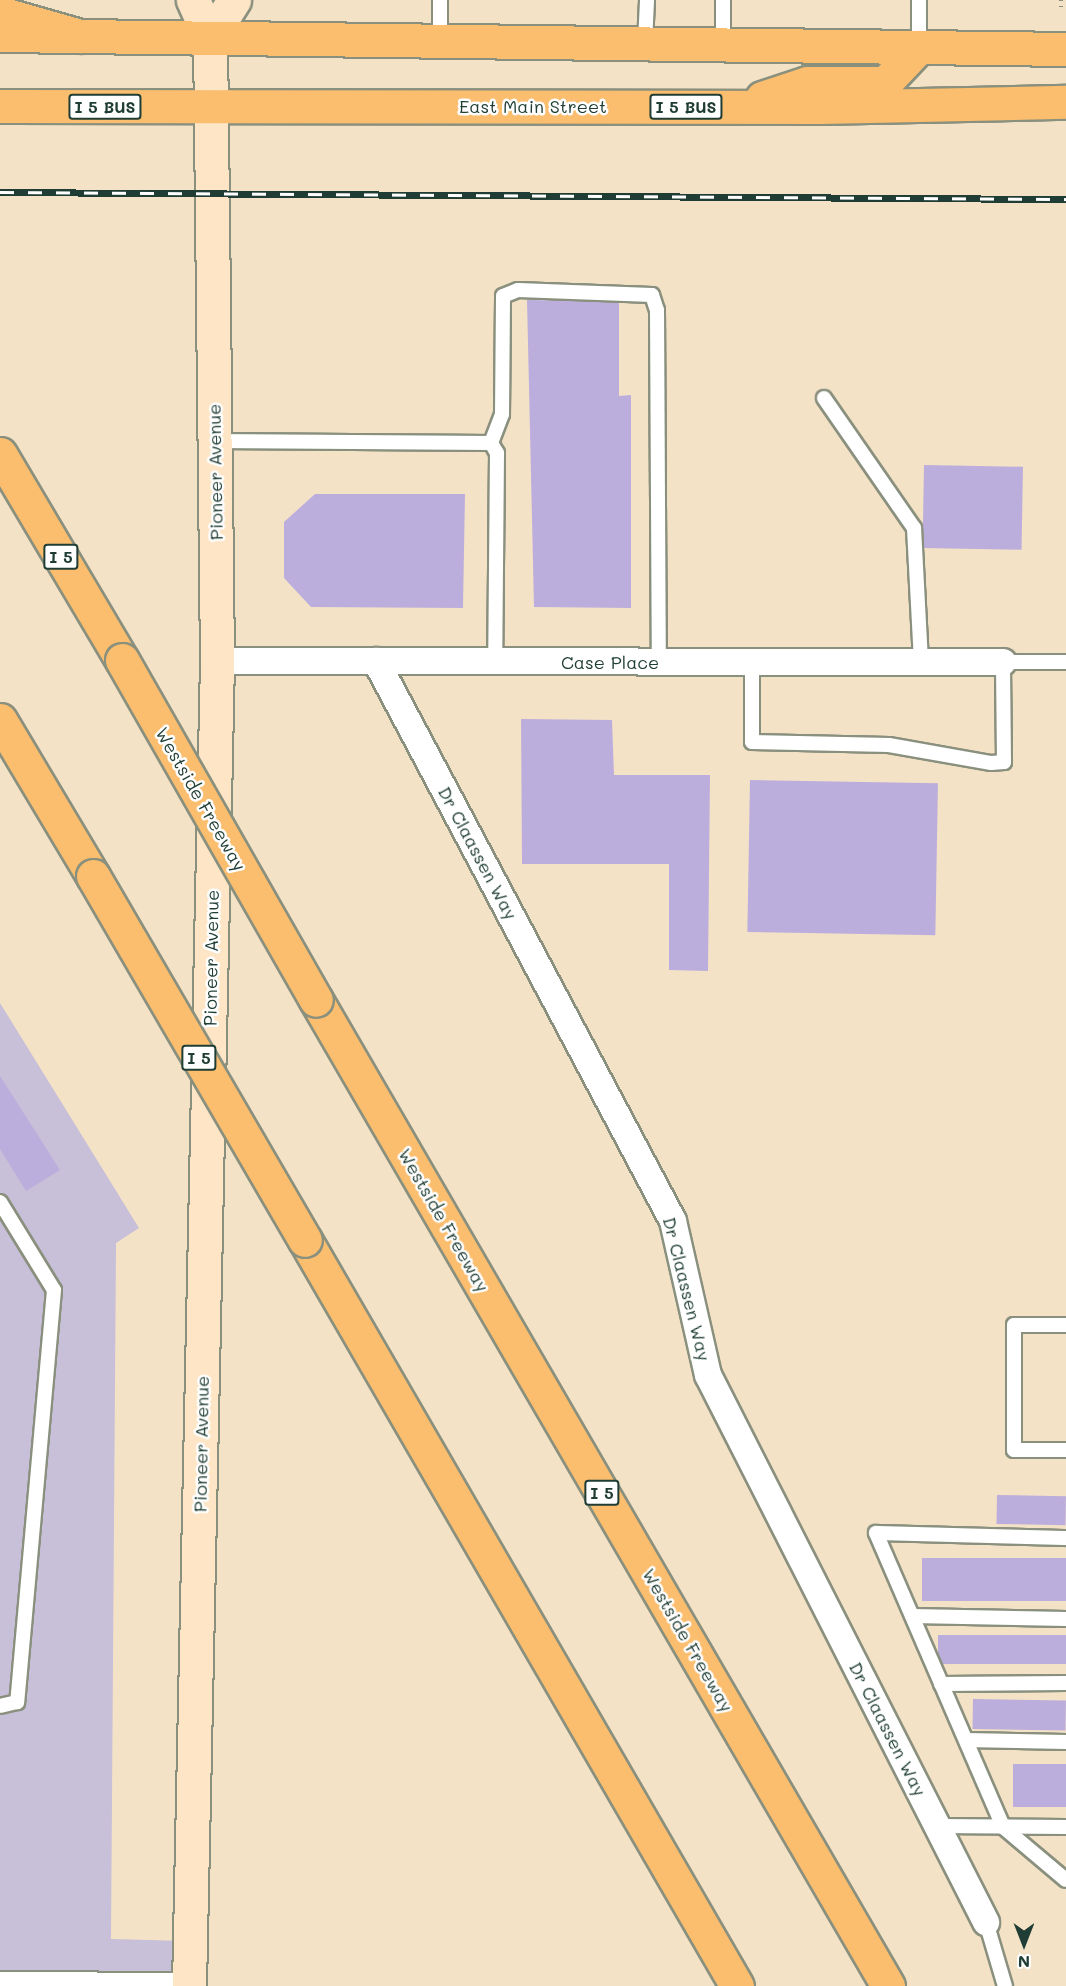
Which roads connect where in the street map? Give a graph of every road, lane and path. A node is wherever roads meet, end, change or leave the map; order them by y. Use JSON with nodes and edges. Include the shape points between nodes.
{"nodes":[{"id":1,"x":193,"y":0,"type":"edge"},
{"id":2,"x":234,"y":0,"type":"edge"},
{"id":3,"x":440,"y":0,"type":"edge"},
{"id":4,"x":647,"y":0,"type":"edge"},
{"id":5,"x":723,"y":0,"type":"edge"},
{"id":6,"x":920,"y":0,"type":"edge"},
{"id":7,"x":1061,"y":0,"type":"edge"},
{"id":8,"x":1061,"y":7,"type":"dead end"},
{"id":9,"x":0,"y":13,"type":"edge"},
{"id":10,"x":0,"y":35,"type":"edge"},
{"id":11,"x":80,"y":36,"type":"junction"},
{"id":12,"x":210,"y":38,"type":"junction"},
{"id":13,"x":440,"y":41,"type":"junction"},
{"id":14,"x":645,"y":44,"type":"junction"},
{"id":15,"x":723,"y":45,"type":"junction"},
{"id":16,"x":919,"y":46,"type":"junction"},
{"id":17,"x":1066,"y":49,"type":"edge"},
{"id":18,"x":1066,"y":102,"type":"edge"},
{"id":19,"x":210,"y":105,"type":"junction"},
{"id":20,"x":0,"y":106,"type":"edge"},
{"id":21,"x":733,"y":107,"type":"junction"},
{"id":22,"x":824,"y":398,"type":"dead end"},
{"id":23,"x":214,"y":441,"type":"junction"},
{"id":24,"x":491,"y":443,"type":"junction"},
{"id":25,"x":0,"y":454,"type":"edge"},
{"id":26,"x":217,"y":661,"type":"junction"},
{"id":27,"x":376,"y":661,"type":"junction"},
{"id":28,"x":495,"y":662,"type":"junction"},
{"id":29,"x":659,"y":662,"type":"junction"},
{"id":30,"x":752,"y":662,"type":"junction"},
{"id":31,"x":921,"y":662,"type":"junction"},
{"id":32,"x":1003,"y":662,"type":"junction"},
{"id":33,"x":1066,"y":662,"type":"edge"},
{"id":34,"x":0,"y":720,"type":"edge"},
{"id":35,"x":0,"y":1203,"type":"edge"},
{"id":36,"x":1066,"y":1325,"type":"edge"},
{"id":37,"x":1066,"y":1450,"type":"edge"},
{"id":38,"x":1066,"y":1538,"type":"edge"},
{"id":39,"x":912,"y":1616,"type":"junction"},
{"id":40,"x":1066,"y":1619,"type":"edge"},
{"id":41,"x":1066,"y":1683,"type":"edge"},
{"id":42,"x":941,"y":1684,"type":"junction"},
{"id":43,"x":0,"y":1706,"type":"edge"},
{"id":44,"x":966,"y":1740,"type":"junction"},
{"id":45,"x":1066,"y":1742,"type":"edge"},
{"id":46,"x":937,"y":1826,"type":"junction"},
{"id":47,"x":1004,"y":1827,"type":"junction"},
{"id":48,"x":1066,"y":1827,"type":"edge"},
{"id":49,"x":1066,"y":1880,"type":"edge"},
{"id":50,"x":986,"y":1922,"type":"joint"},
{"id":51,"x":0,"y":1985,"type":"edge"},
{"id":52,"x":189,"y":1986,"type":"edge"},
{"id":53,"x":737,"y":1986,"type":"edge"},
{"id":54,"x":888,"y":1986,"type":"edge"},
{"id":55,"x":1005,"y":1986,"type":"edge"}],
"edges":[{"from":1,"to":12,"type":"street","name":"Pioneer Avenue"},
{"from":2,"to":12,"type":"street"},
{"from":3,"to":13,"type":"lane"},
{"from":4,"to":14,"type":"lane"},
{"from":5,"to":15,"type":"lane"},
{"from":6,"to":16,"type":"lane"},
{"from":7,"to":8,"type":"path"},
{"from":9,"to":11,"type":"main road"},
{"from":10,"to":11,"type":"main road"},
{"from":11,"to":12,"type":"main road"},
{"from":12,"to":13,"type":"main road"},
{"from":12,"to":19,"type":"street","name":"Pioneer Avenue"},
{"from":13,"to":14,"type":"main road"},
{"from":14,"to":15,"type":"main road"},
{"from":15,"to":16,"type":"main road"},
{"from":16,"to":17,"type":"main road"},
{"from":16,"to":21,"type":"main road","via":[[885,83],[807,83]]},
{"from":18,"to":21,"type":"main road","name":"East Main Street","number":"I 5 BUS","via":[[1055,106]]},
{"from":19,"to":20,"type":"main road","name":"East Main Street","number":"I 5 BUS"},
{"from":19,"to":21,"type":"main road","name":"East Main Street","number":"I 5 BUS"},
{"from":19,"to":23,"type":"street","name":"Pioneer Avenue"},
{"from":22,"to":31,"type":"lane","via":[[914,528]]},
{"from":23,"to":24,"type":"lane"},
{"from":23,"to":26,"type":"street","name":"Pioneer Avenue"},
{"from":24,"to":28,"type":"lane","via":[[497,453]]},
{"from":24,"to":29,"type":"lane","via":[[502,414],[504,296],[518,290],[652,295],[657,310]]},
{"from":25,"to":54,"type":"main road","name":"Westside Freeway","number":"I 5","bridge":true},
{"from":26,"to":27,"type":"street","name":"Case Place"},
{"from":26,"to":52,"type":"street","name":"Pioneer Avenue"},
{"from":27,"to":28,"type":"street","name":"Case Place"},
{"from":27,"to":46,"type":"street","name":"Dr Claassen Way","via":[[673,1221],[708,1375]]},
{"from":28,"to":29,"type":"street","name":"Case Place"},
{"from":29,"to":30,"type":"street","name":"Case Place"},
{"from":30,"to":31,"type":"street","name":"Case Place"},
{"from":30,"to":32,"type":"lane","via":[[752,742],[889,745],[991,763],[1004,762]]},
{"from":31,"to":32,"type":"street","name":"Case Place"},
{"from":32,"to":33,"type":"lane"},
{"from":34,"to":53,"type":"main road","number":"I 5","bridge":true},
{"from":35,"to":43,"type":"lane","via":[[54,1290],[17,1702]]},
{"from":36,"to":37,"type":"lane","via":[[1014,1325],[1014,1450]]},
{"from":38,"to":39,"type":"lane","via":[[876,1533]]},
{"from":39,"to":40,"type":"lane"},
{"from":39,"to":42,"type":"lane"},
{"from":41,"to":42,"type":"lane"},
{"from":42,"to":44,"type":"lane"},
{"from":44,"to":45,"type":"lane"},
{"from":44,"to":47,"type":"lane"},
{"from":46,"to":47,"type":"lane"},
{"from":46,"to":50,"type":"street","name":"Dr Claassen Way"},
{"from":47,"to":48,"type":"lane"},
{"from":47,"to":49,"type":"lane"},
{"from":50,"to":55,"type":"lane"},
{"from":51,"to":52,"type":"street"}]}
